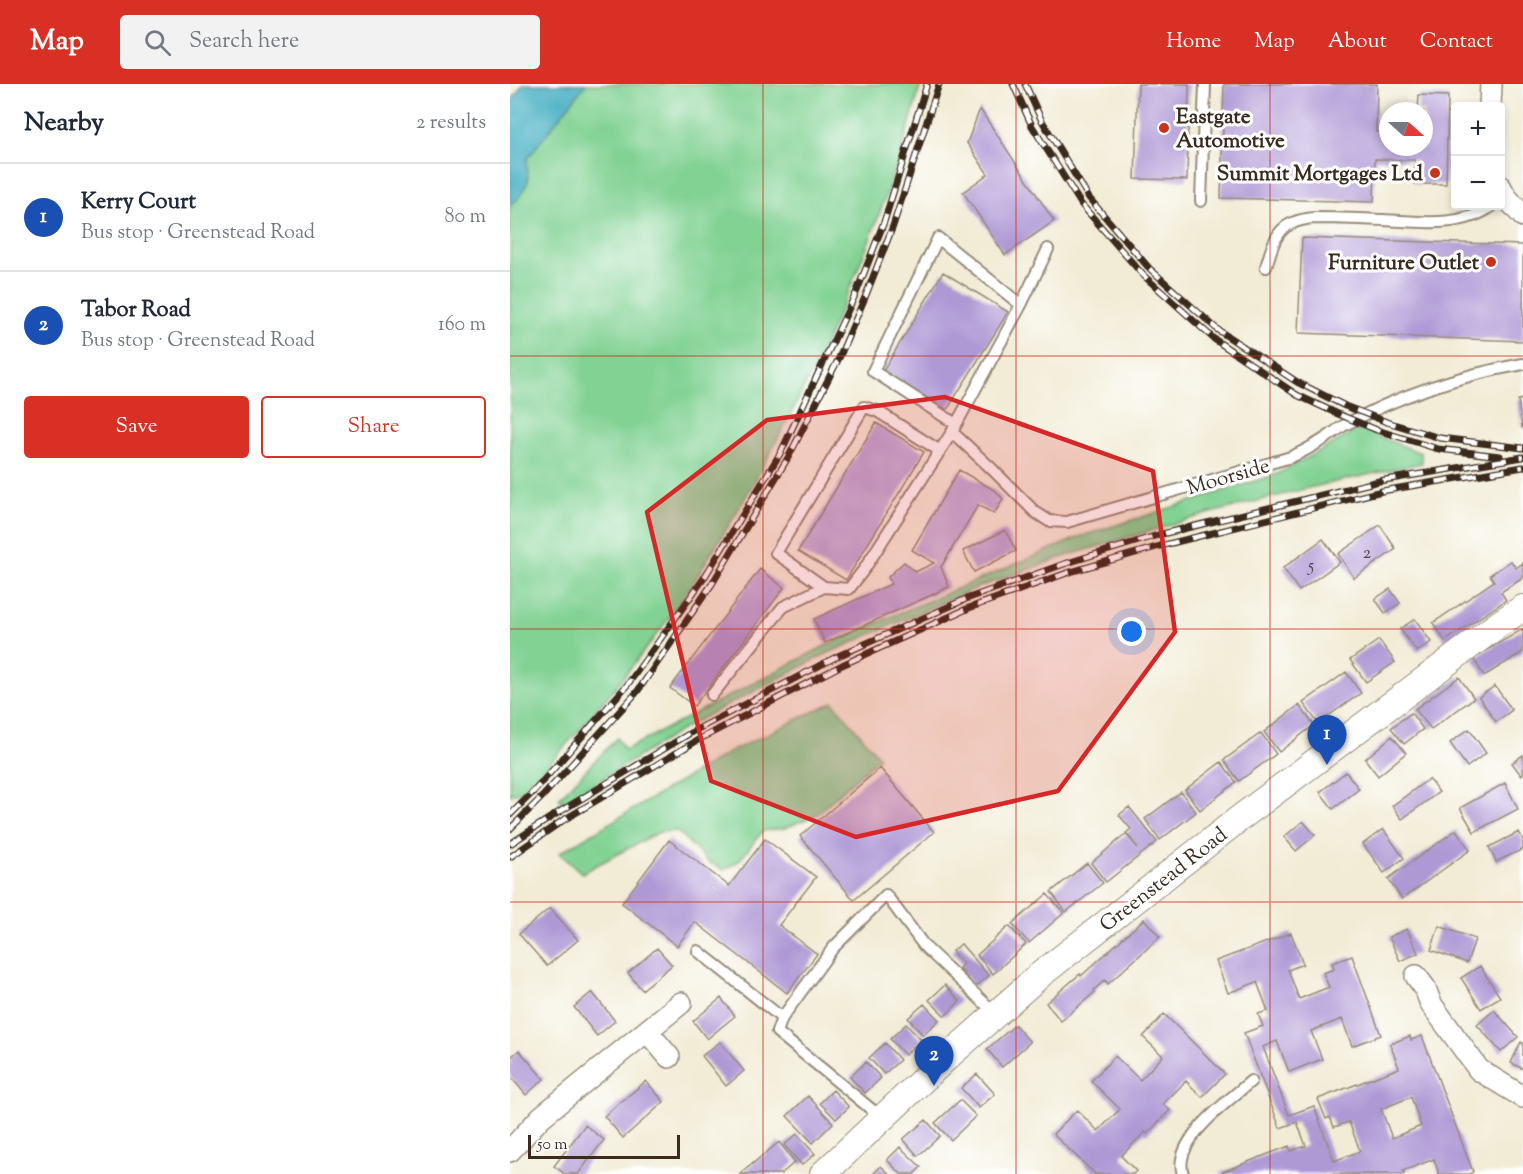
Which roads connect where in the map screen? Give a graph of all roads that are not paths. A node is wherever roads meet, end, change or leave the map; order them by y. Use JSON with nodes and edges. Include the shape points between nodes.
{"nodes":[{"id":1,"x":1205,"y":84,"type":"edge"},
{"id":2,"x":1491,"y":84,"type":"edge"},
{"id":3,"x":1490,"y":102,"type":"edge"},
{"id":4,"x":1201,"y":201,"type":"dead end"},
{"id":5,"x":1505,"y":201,"type":"edge"},
{"id":6,"x":1482,"y":210,"type":"edge"},
{"id":7,"x":1523,"y":216,"type":"edge"},
{"id":8,"x":1048,"y":249,"type":"dead end"},
{"id":9,"x":1266,"y":267,"type":"dead end"},
{"id":10,"x":1021,"y":304,"type":"junction"},
{"id":11,"x":1523,"y":364,"type":"edge"},
{"id":12,"x":954,"y":428,"type":"junction"},
{"id":13,"x":940,"y":451,"type":"junction"},
{"id":14,"x":824,"y":587,"type":"junction"},
{"id":15,"x":1523,"y":608,"type":"edge"},
{"id":16,"x":712,"y":695,"type":"dead end"},
{"id":17,"x":698,"y":951,"type":"dead end"},
{"id":18,"x":1426,"y":980,"type":"dead end"},
{"id":19,"x":681,"y":1003,"type":"dead end"},
{"id":20,"x":996,"y":1014,"type":"junction"},
{"id":21,"x":782,"y":1018,"type":"junction"},
{"id":22,"x":647,"y":1031,"type":"junction"},
{"id":23,"x":669,"y":1057,"type":"dead end"},
{"id":24,"x":1251,"y":1081,"type":"dead end"},
{"id":25,"x":1523,"y":1097,"type":"edge"},
{"id":26,"x":882,"y":1118,"type":"junction"},
{"id":27,"x":510,"y":1151,"type":"edge"},
{"id":28,"x":823,"y":1174,"type":"edge"},
{"id":29,"x":1182,"y":1174,"type":"edge"}],
"edges":[{"from":1,"to":4,"type":"lane"},
{"from":2,"to":3,"type":"street"},
{"from":5,"to":7,"type":"street"},
{"from":6,"to":9,"type":"lane","via":[[1475,216],[1449,221],[1300,219],[1279,233]]},
{"from":8,"to":10,"type":"lane"},
{"from":10,"to":12,"type":"lane"},
{"from":10,"to":12,"type":"lane","name":"Moorside","via":[[938,238],[873,371]]},
{"from":11,"to":12,"type":"lane","name":"Moorside","via":[[1468,375],[1422,390],[1343,426],[1291,457],[1067,522],[1049,521],[1035,512]]},
{"from":12,"to":13,"type":"lane"},
{"from":13,"to":14,"type":"lane","via":[[849,589]]},
{"from":13,"to":14,"type":"lane","via":[[864,406],[776,553]]},
{"from":14,"to":16,"type":"lane","via":[[783,607]]},
{"from":15,"to":20,"type":"street","name":"Greenstead Road","via":[[1240,818]]},
{"from":17,"to":21,"type":"lane"},
{"from":18,"to":25,"type":"street","via":[[1431,1004],[1479,1070]]},
{"from":19,"to":22,"type":"street"},
{"from":20,"to":21,"type":"lane","via":[[925,947],[886,895],[833,948]]},
{"from":20,"to":26,"type":"street","name":"Greenstead Road"},
{"from":21,"to":26,"type":"lane","via":[[777,1032]]},
{"from":22,"to":23,"type":"street"},
{"from":22,"to":27,"type":"street","via":[[541,1117]]},
{"from":24,"to":29,"type":"lane","via":[[1207,1120],[1186,1146]]},
{"from":26,"to":28,"type":"street","name":"Greenstead Road"}]}
